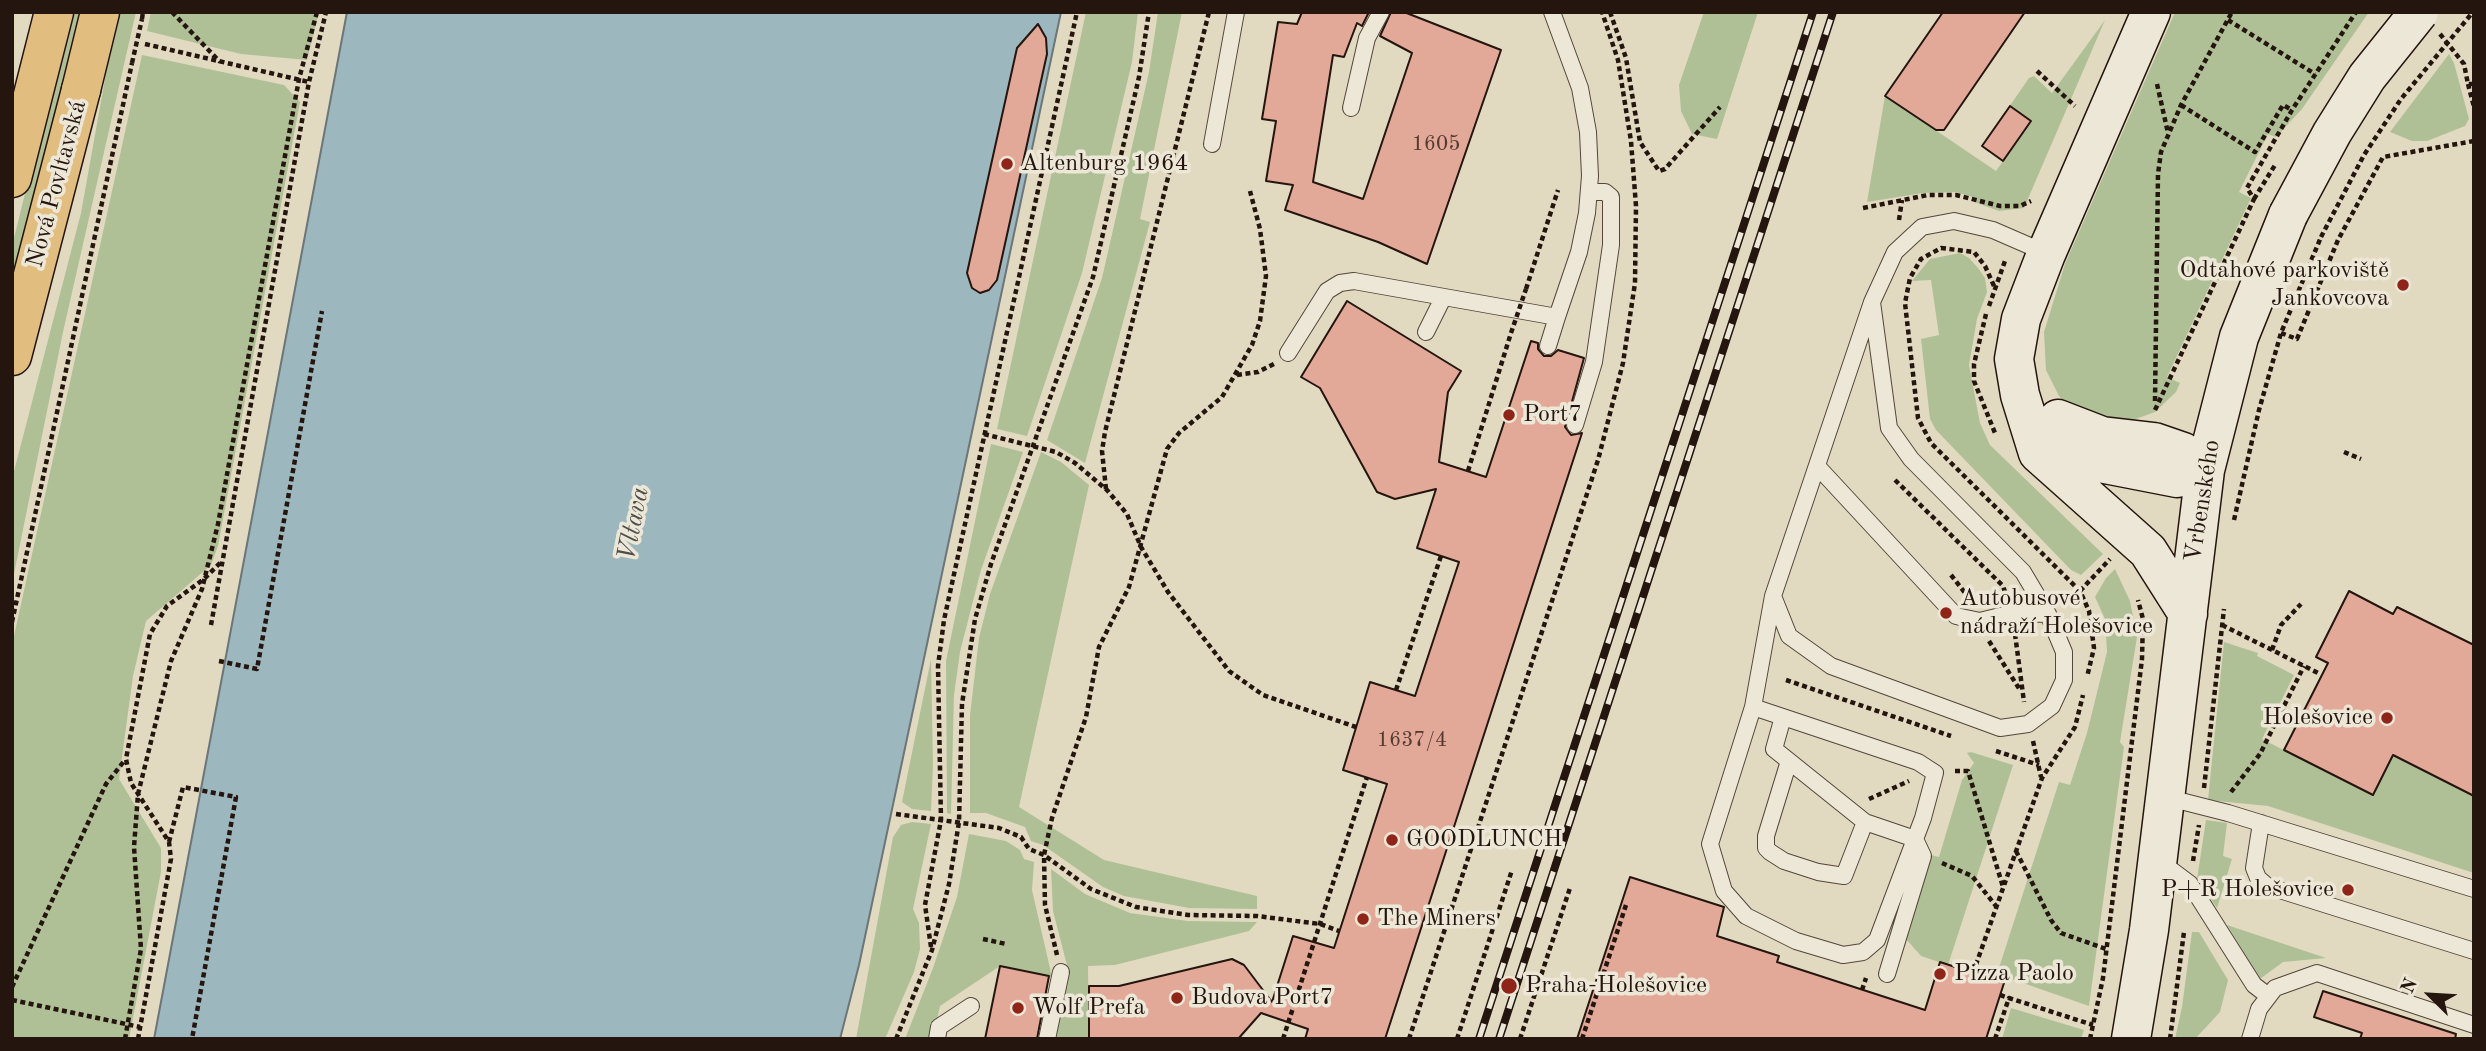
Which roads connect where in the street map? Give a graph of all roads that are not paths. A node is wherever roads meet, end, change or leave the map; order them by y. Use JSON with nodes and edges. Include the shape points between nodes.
{"nodes":[{"id":1,"x":54,"y":12,"type":"edge"},
{"id":2,"x":100,"y":12,"type":"edge"},
{"id":3,"x":1236,"y":12,"type":"edge"},
{"id":4,"x":1381,"y":12,"type":"edge"},
{"id":5,"x":1552,"y":12,"type":"edge"},
{"id":6,"x":2151,"y":12,"type":"edge"},
{"id":7,"x":2427,"y":20,"type":"edge"},
{"id":8,"x":1351,"y":108,"type":"dead end"},
{"id":9,"x":1212,"y":144,"type":"dead end"},
{"id":10,"x":12,"y":178,"type":"edge"},
{"id":11,"x":1589,"y":192,"type":"junction"},
{"id":12,"x":2046,"y":254,"type":"junction"},
{"id":13,"x":1443,"y":298,"type":"junction"},
{"id":14,"x":1872,"y":302,"type":"junction"},
{"id":15,"x":1557,"y":317,"type":"junction"},
{"id":16,"x":1426,"y":332,"type":"dead end"},
{"id":17,"x":1548,"y":346,"type":"dead end"},
{"id":18,"x":1288,"y":353,"type":"road end"},
{"id":19,"x":12,"y":356,"type":"edge"},
{"id":20,"x":2020,"y":396,"type":"junction"},
{"id":21,"x":1575,"y":425,"type":"dead end"},
{"id":22,"x":1817,"y":466,"type":"junction"},
{"id":23,"x":2205,"y":470,"type":"junction"},
{"id":24,"x":1773,"y":596,"type":"junction"},
{"id":25,"x":2048,"y":614,"type":"junction"},
{"id":26,"x":2205,"y":620,"type":"junction"},
{"id":27,"x":1753,"y":707,"type":"junction"},
{"id":28,"x":1783,"y":717,"type":"junction"},
{"id":29,"x":1789,"y":761,"type":"junction"},
{"id":30,"x":2165,"y":797,"type":"junction"},
{"id":31,"x":1865,"y":822,"type":"junction"},
{"id":32,"x":2262,"y":823,"type":"junction"},
{"id":33,"x":1915,"y":839,"type":"junction"},
{"id":34,"x":2157,"y":859,"type":"junction"},
{"id":35,"x":2474,"y":889,"type":"edge"},
{"id":36,"x":2474,"y":951,"type":"edge"},
{"id":37,"x":1061,"y":972,"type":"road end"},
{"id":38,"x":1886,"y":974,"type":"dead end"},
{"id":39,"x":2267,"y":995,"type":"junction"},
{"id":40,"x":971,"y":1006,"type":"dead end"},
{"id":41,"x":2474,"y":1025,"type":"edge"},
{"id":42,"x":937,"y":1039,"type":"edge"},
{"id":43,"x":1047,"y":1039,"type":"edge"},
{"id":44,"x":2131,"y":1039,"type":"edge"},
{"id":45,"x":2250,"y":1039,"type":"edge"}],
"edges":[{"from":1,"to":10,"type":"main road","name":"Nová Povltavská"},
{"from":2,"to":19,"type":"main road","name":"Nová Povltavská"},
{"from":3,"to":9,"type":"lane"},
{"from":4,"to":8,"type":"lane","via":[[1367,38]]},
{"from":5,"to":11,"type":"lane","via":[[1580,89],[1588,132]]},
{"from":6,"to":12,"type":"main road"},
{"from":7,"to":23,"type":"main road","name":"Vrbenského","bridge":true,"via":[[2367,77],[2288,215],[2239,337]]},
{"from":11,"to":15,"type":"lane","via":[[1579,251]]},
{"from":11,"to":21,"type":"lane","via":[[1605,192],[1611,197],[1611,245],[1594,362]]},
{"from":12,"to":14,"type":"lane","via":[[1993,230],[1954,221],[1922,227],[1895,252]]},
{"from":12,"to":20,"type":"main road","via":[[2016,338]]},
{"from":13,"to":15,"type":"lane"},
{"from":13,"to":16,"type":"lane"},
{"from":13,"to":18,"type":"lane","via":[[1354,281],[1340,283],[1327,291]]},
{"from":14,"to":22,"type":"lane"},
{"from":14,"to":25,"type":"lane","via":[[1889,428],[1911,459],[2023,572]]},
{"from":15,"to":17,"type":"lane"},
{"from":20,"to":23,"type":"main road","via":[[2080,430],[2154,442],[2183,452]]},
{"from":20,"to":26,"type":"main road","via":[[2038,453],[2148,551]]},
{"from":22,"to":24,"type":"lane"},
{"from":22,"to":25,"type":"lane","via":[[1956,617],[1980,621],[2012,613]]},
{"from":23,"to":26,"type":"main road","name":"Vrbenského"},
{"from":24,"to":25,"type":"lane","via":[[1789,636],[1831,666],[2000,728],[2028,724],[2052,706],[2064,680],[2064,652]]},
{"from":24,"to":27,"type":"lane"},
{"from":26,"to":30,"type":"main road","name":"Vrbenského"},
{"from":27,"to":28,"type":"lane"},
{"from":27,"to":33,"type":"lane","via":[[1710,844],[1724,891],[1746,916],[1796,941],[1843,955],[1863,952],[1877,940]]},
{"from":28,"to":29,"type":"lane","via":[[1774,749]]},
{"from":28,"to":33,"type":"lane","via":[[1918,762],[1936,773]]},
{"from":29,"to":31,"type":"lane"},
{"from":29,"to":31,"type":"lane","via":[[1766,836],[1770,852],[1784,861],[1844,876]]},
{"from":30,"to":32,"type":"lane"},
{"from":30,"to":34,"type":"main road","name":"Vrbenského"},
{"from":31,"to":33,"type":"lane"},
{"from":32,"to":35,"type":"lane"},
{"from":32,"to":36,"type":"lane","via":[[2254,867],[2267,886]]},
{"from":33,"to":38,"type":"lane","via":[[1923,856]]},
{"from":34,"to":39,"type":"lane","via":[[2190,884],[2254,985]]},
{"from":34,"to":44,"type":"main road","name":"Vrbenského"},
{"from":37,"to":43,"type":"lane"},
{"from":39,"to":41,"type":"lane","via":[[2284,982],[2305,975],[2328,975]]},
{"from":39,"to":45,"type":"lane"},
{"from":40,"to":42,"type":"lane","via":[[939,1027]]}]}
